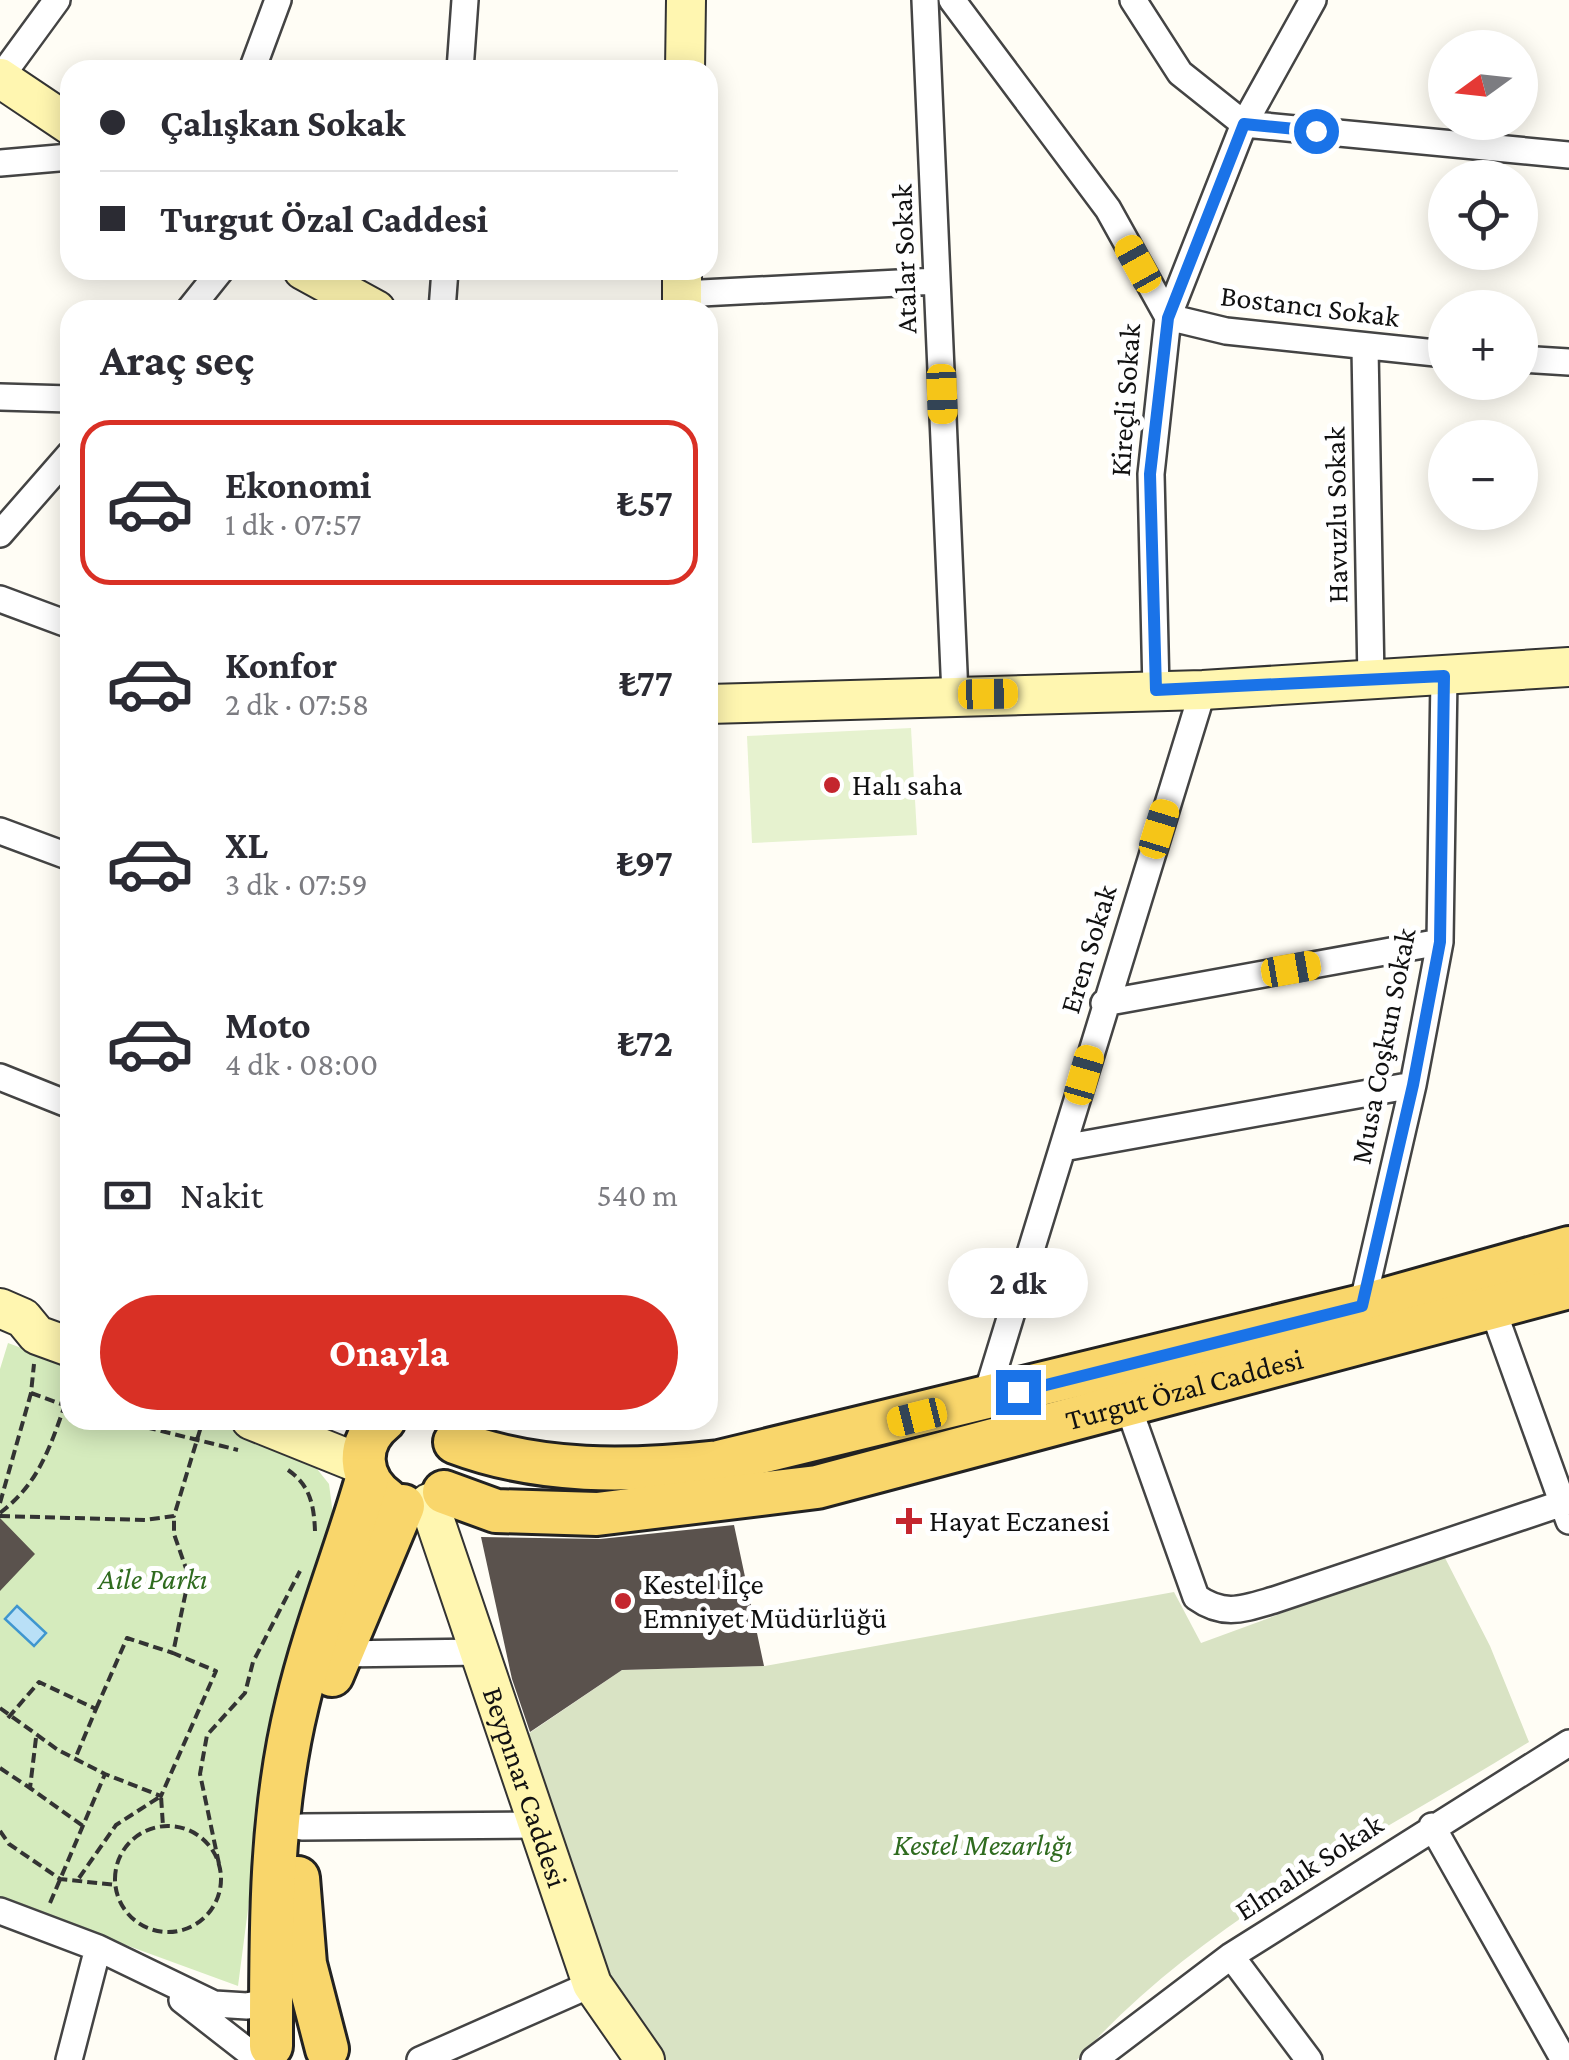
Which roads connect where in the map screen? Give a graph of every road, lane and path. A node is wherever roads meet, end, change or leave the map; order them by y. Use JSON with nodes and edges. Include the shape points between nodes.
{"nodes":[{"id":1,"x":57,"y":0,"type":"edge"},
{"id":2,"x":278,"y":0,"type":"edge"},
{"id":3,"x":465,"y":0,"type":"edge"},
{"id":4,"x":686,"y":0,"type":"edge"},
{"id":5,"x":925,"y":0,"type":"edge"},
{"id":6,"x":952,"y":0,"type":"edge"},
{"id":7,"x":1133,"y":0,"type":"edge"},
{"id":8,"x":1313,"y":0,"type":"edge"},
{"id":9,"x":256,"y":60,"type":"edge"},
{"id":10,"x":461,"y":60,"type":"edge"},
{"id":11,"x":685,"y":60,"type":"edge"},
{"id":12,"x":0,"y":78,"type":"edge"},
{"id":13,"x":60,"y":118,"type":"edge"},
{"id":14,"x":1244,"y":124,"type":"junction"},
{"id":15,"x":1569,"y":156,"type":"edge"},
{"id":16,"x":60,"y":158,"type":"edge"},
{"id":17,"x":0,"y":163,"type":"edge"},
{"id":18,"x":213,"y":280,"type":"edge"},
{"id":19,"x":322,"y":280,"type":"edge"},
{"id":20,"x":937,"y":281,"type":"junction"},
{"id":21,"x":682,"y":291,"type":"edge"},
{"id":22,"x":197,"y":300,"type":"edge"},
{"id":23,"x":358,"y":300,"type":"edge"},
{"id":24,"x":1168,"y":318,"type":"junction"},
{"id":25,"x":1365,"y":348,"type":"junction"},
{"id":26,"x":1428,"y":353,"type":"edge"},
{"id":27,"x":1538,"y":360,"type":"edge"},
{"id":28,"x":1569,"y":362,"type":"edge"},
{"id":29,"x":0,"y":397,"type":"edge"},
{"id":30,"x":60,"y":399,"type":"edge"},
{"id":31,"x":60,"y":465,"type":"edge"},
{"id":32,"x":0,"y":534,"type":"edge"},
{"id":33,"x":0,"y":599,"type":"edge"},
{"id":34,"x":60,"y":621,"type":"edge"},
{"id":35,"x":1569,"y":667,"type":"edge"},
{"id":36,"x":1444,"y":676,"type":"junction"},
{"id":37,"x":1371,"y":680,"type":"junction"},
{"id":38,"x":1156,"y":690,"type":"junction"},
{"id":39,"x":1203,"y":690,"type":"junction"},
{"id":40,"x":955,"y":695,"type":"junction"},
{"id":41,"x":718,"y":704,"type":"edge"},
{"id":42,"x":0,"y":832,"type":"edge"},
{"id":43,"x":60,"y":853,"type":"edge"},
{"id":44,"x":1440,"y":942,"type":"junction"},
{"id":45,"x":1104,"y":1002,"type":"junction"},
{"id":46,"x":0,"y":1077,"type":"edge"},
{"id":47,"x":1413,"y":1085,"type":"junction"},
{"id":48,"x":60,"y":1101,"type":"edge"},
{"id":49,"x":1062,"y":1148,"type":"junction"},
{"id":50,"x":1569,"y":1248,"type":"edge"},
{"id":51,"x":1569,"y":1287,"type":"edge"},
{"id":52,"x":1362,"y":1306,"type":"junction"},
{"id":53,"x":1492,"y":1307,"type":"junction"},
{"id":54,"x":40,"y":1326,"type":"edge"},
{"id":55,"x":31,"y":1394,"type":"junction"},
{"id":56,"x":985,"y":1400,"type":"junction"},
{"id":57,"x":1127,"y":1403,"type":"junction"},
{"id":58,"x":60,"y":1404,"type":"edge"},
{"id":59,"x":60,"y":1424,"type":"edge"},
{"id":60,"x":158,"y":1430,"type":"edge"},
{"id":61,"x":201,"y":1430,"type":"edge"},
{"id":62,"x":372,"y":1430,"type":"edge"},
{"id":63,"x":446,"y":1431,"type":"edge"},
{"id":64,"x":246,"y":1435,"type":"edge"},
{"id":65,"x":199,"y":1440,"type":"junction"},
{"id":66,"x":285,"y":1468,"type":"dead end"},
{"id":67,"x":365,"y":1472,"type":"junction"},
{"id":68,"x":425,"y":1501,"type":"junction"},
{"id":69,"x":0,"y":1504,"type":"edge"},
{"id":70,"x":1566,"y":1512,"type":"edge"},
{"id":71,"x":0,"y":1515,"type":"edge"},
{"id":72,"x":174,"y":1516,"type":"junction"},
{"id":73,"x":316,"y":1545,"type":"dead end"},
{"id":74,"x":306,"y":1560,"type":"dead end"},
{"id":75,"x":482,"y":1652,"type":"junction"},
{"id":76,"x":173,"y":1653,"type":"junction"},
{"id":77,"x":338,"y":1654,"type":"junction"},
{"id":78,"x":0,"y":1708,"type":"edge"},
{"id":79,"x":96,"y":1709,"type":"junction"},
{"id":80,"x":8,"y":1718,"type":"junction"},
{"id":81,"x":36,"y":1736,"type":"junction"},
{"id":82,"x":1569,"y":1743,"type":"edge"},
{"id":83,"x":75,"y":1759,"type":"junction"},
{"id":84,"x":0,"y":1768,"type":"edge"},
{"id":85,"x":105,"y":1774,"type":"junction"},
{"id":86,"x":30,"y":1788,"type":"junction"},
{"id":87,"x":161,"y":1796,"type":"junction"},
{"id":88,"x":539,"y":1825,"type":"junction"},
{"id":89,"x":83,"y":1826,"type":"junction"},
{"id":90,"x":163,"y":1826,"type":"junction"},
{"id":91,"x":1432,"y":1826,"type":"junction"},
{"id":92,"x":302,"y":1827,"type":"junction"},
{"id":93,"x":0,"y":1832,"type":"edge"},
{"id":94,"x":219,"y":1864,"type":"junction"},
{"id":95,"x":79,"y":1878,"type":"junction"},
{"id":96,"x":60,"y":1879,"type":"junction"},
{"id":97,"x":116,"y":1885,"type":"junction"},
{"id":98,"x":0,"y":1912,"type":"edge"},
{"id":99,"x":40,"y":1926,"type":"junction"},
{"id":100,"x":98,"y":1948,"type":"junction"},
{"id":101,"x":1230,"y":1956,"type":"junction"},
{"id":102,"x":161,"y":1979,"type":"junction"},
{"id":103,"x":592,"y":1984,"type":"junction"},
{"id":104,"x":271,"y":2001,"type":"junction"},
{"id":105,"x":329,"y":2054,"type":"edge"},
{"id":106,"x":265,"y":2055,"type":"edge"},
{"id":107,"x":69,"y":2060,"type":"edge"},
{"id":108,"x":420,"y":2060,"type":"edge"},
{"id":109,"x":645,"y":2060,"type":"edge"},
{"id":110,"x":1094,"y":2060,"type":"edge"},
{"id":111,"x":1309,"y":2060,"type":"edge"},
{"id":112,"x":1564,"y":2060,"type":"edge"}],
"edges":[{"from":1,"to":12,"type":"street"},
{"from":2,"to":9,"type":"street"},
{"from":3,"to":10,"type":"street"},
{"from":4,"to":11,"type":"main road"},
{"from":5,"to":20,"type":"street","name":"Atalar Sokak"},
{"from":6,"to":24,"type":"street","name":"Kireçli Sokak","via":[[1108,210]]},
{"from":7,"to":14,"type":"street","via":[[1180,72]]},
{"from":8,"to":14,"type":"street"},
{"from":12,"to":13,"type":"main road"},
{"from":14,"to":15,"type":"street"},
{"from":14,"to":24,"type":"street"},
{"from":16,"to":17,"type":"street"},
{"from":18,"to":22,"type":"street"},
{"from":19,"to":23,"type":"main road"},
{"from":20,"to":21,"type":"street"},
{"from":20,"to":40,"type":"street","name":"Atalar Sokak"},
{"from":24,"to":25,"type":"street","name":"Bostancı Sokak"},
{"from":24,"to":38,"type":"street","name":"Kireçli Sokak","via":[[1150,474]]},
{"from":25,"to":26,"type":"street","name":"Bostancı Sokak"},
{"from":25,"to":37,"type":"street","name":"Havuzlu Sokak"},
{"from":27,"to":28,"type":"street"},
{"from":29,"to":30,"type":"street"},
{"from":31,"to":32,"type":"street"},
{"from":33,"to":34,"type":"street"},
{"from":35,"to":36,"type":"main road"},
{"from":36,"to":37,"type":"main road"},
{"from":36,"to":44,"type":"street","name":"Musa Coşkun Sokak"},
{"from":37,"to":39,"type":"main road"},
{"from":38,"to":39,"type":"main road"},
{"from":38,"to":40,"type":"main road"},
{"from":39,"to":45,"type":"street","name":"Eren Sokak"},
{"from":40,"to":41,"type":"main road"},
{"from":42,"to":43,"type":"street"},
{"from":44,"to":45,"type":"street"},
{"from":44,"to":47,"type":"street","name":"Musa Coşkun Sokak"},
{"from":45,"to":49,"type":"street","name":"Eren Sokak"},
{"from":46,"to":48,"type":"street"},
{"from":47,"to":49,"type":"street"},
{"from":47,"to":52,"type":"street","name":"Musa Coşkun Sokak"},
{"from":49,"to":56,"type":"street","name":"Eren Sokak"},
{"from":50,"to":52,"type":"main road","name":"Turgut Özal Caddesi"},
{"from":51,"to":53,"type":"main road","name":"Turgut Özal Caddesi"},
{"from":52,"to":56,"type":"main road","name":"Turgut Özal Caddesi"},
{"from":53,"to":57,"type":"main road","name":"Turgut Özal Caddesi"},
{"from":53,"to":70,"type":"street"},
{"from":54,"to":55,"type":"path"},
{"from":55,"to":58,"type":"path"},
{"from":55,"to":69,"type":"path"},
{"from":56,"to":63,"type":"main road","name":"Turgut Özal Caddesi","via":[[718,1462],[659,1468],[512,1462]]},
{"from":57,"to":68,"type":"main road","name":"Turgut Özal Caddesi","via":[[880,1472],[748,1499],[597,1514],[519,1514]]},
{"from":57,"to":70,"type":"street","via":[[1196,1598],[1212,1609],[1233,1612]]},
{"from":59,"to":71,"type":"path","via":[[42,1471]]},
{"from":60,"to":65,"type":"path"},
{"from":61,"to":65,"type":"path"},
{"from":62,"to":67,"type":"main road"},
{"from":63,"to":68,"type":"main road","via":[[456,1471]]},
{"from":64,"to":65,"type":"path"},
{"from":64,"to":67,"type":"main road"},
{"from":65,"to":72,"type":"path"},
{"from":66,"to":73,"type":"path","via":[[304,1481]]},
{"from":67,"to":68,"type":"main road","name":"Turgut Özal Caddesi","via":[[376,1492]]},
{"from":67,"to":104,"type":"main road","via":[[286,1754],[275,1848]]},
{"from":68,"to":75,"type":"main road","name":"Beypınar Caddesi"},
{"from":68,"to":77,"type":"main road"},
{"from":71,"to":72,"type":"path"},
{"from":72,"to":76,"type":"path","via":[[189,1577]]},
{"from":74,"to":94,"type":"path","via":[[253,1662],[244,1694],[207,1735],[200,1774]]},
{"from":75,"to":77,"type":"street"},
{"from":75,"to":88,"type":"main road","name":"Beypınar Caddesi"},
{"from":76,"to":79,"type":"path","via":[[127,1638]]},
{"from":76,"to":87,"type":"path","via":[[216,1671]]},
{"from":77,"to":92,"type":"main road"},
{"from":78,"to":80,"type":"path"},
{"from":79,"to":80,"type":"path","via":[[39,1682]]},
{"from":79,"to":83,"type":"path"},
{"from":80,"to":81,"type":"path"},
{"from":81,"to":83,"type":"path"},
{"from":81,"to":86,"type":"path"},
{"from":82,"to":91,"type":"street","name":"Elmalık Sokak"},
{"from":83,"to":85,"type":"path"},
{"from":84,"to":86,"type":"path"},
{"from":85,"to":87,"type":"path"},
{"from":85,"to":89,"type":"path"},
{"from":86,"to":89,"type":"path"},
{"from":87,"to":90,"type":"path"},
{"from":87,"to":95,"type":"path","via":[[116,1825]]},
{"from":88,"to":92,"type":"street"},
{"from":88,"to":103,"type":"main road","name":"Beypınar Caddesi"},
{"from":89,"to":96,"type":"path"},
{"from":90,"to":94,"type":"path","via":[[198,1835]]},
{"from":90,"to":97,"type":"path","via":[[133,1840],[116,1868]]},
{"from":91,"to":101,"type":"street","name":"Elmalık Sokak"},
{"from":91,"to":112,"type":"street"},
{"from":92,"to":105,"type":"main road","via":[[298,1913]]},
{"from":93,"to":96,"type":"path"},
{"from":94,"to":97,"type":"path","via":[[217,1900],[192,1927],[175,1932],[142,1926],[120,1902]]},
{"from":95,"to":96,"type":"path"},
{"from":95,"to":97,"type":"path"},
{"from":96,"to":99,"type":"path"},
{"from":98,"to":99,"type":"street"},
{"from":99,"to":100,"type":"street"},
{"from":100,"to":102,"type":"street"},
{"from":100,"to":107,"type":"street"},
{"from":101,"to":110,"type":"street","name":"Elmalık Sokak"},
{"from":101,"to":111,"type":"street"},
{"from":102,"to":104,"type":"street","via":[[214,2004]]},
{"from":102,"to":106,"type":"street"},
{"from":103,"to":108,"type":"street"},
{"from":103,"to":109,"type":"main road","name":"Beypınar Caddesi"},
{"from":104,"to":106,"type":"main road"},
{"from":105,"to":106,"type":"main road","via":[[300,2033]]}]}
